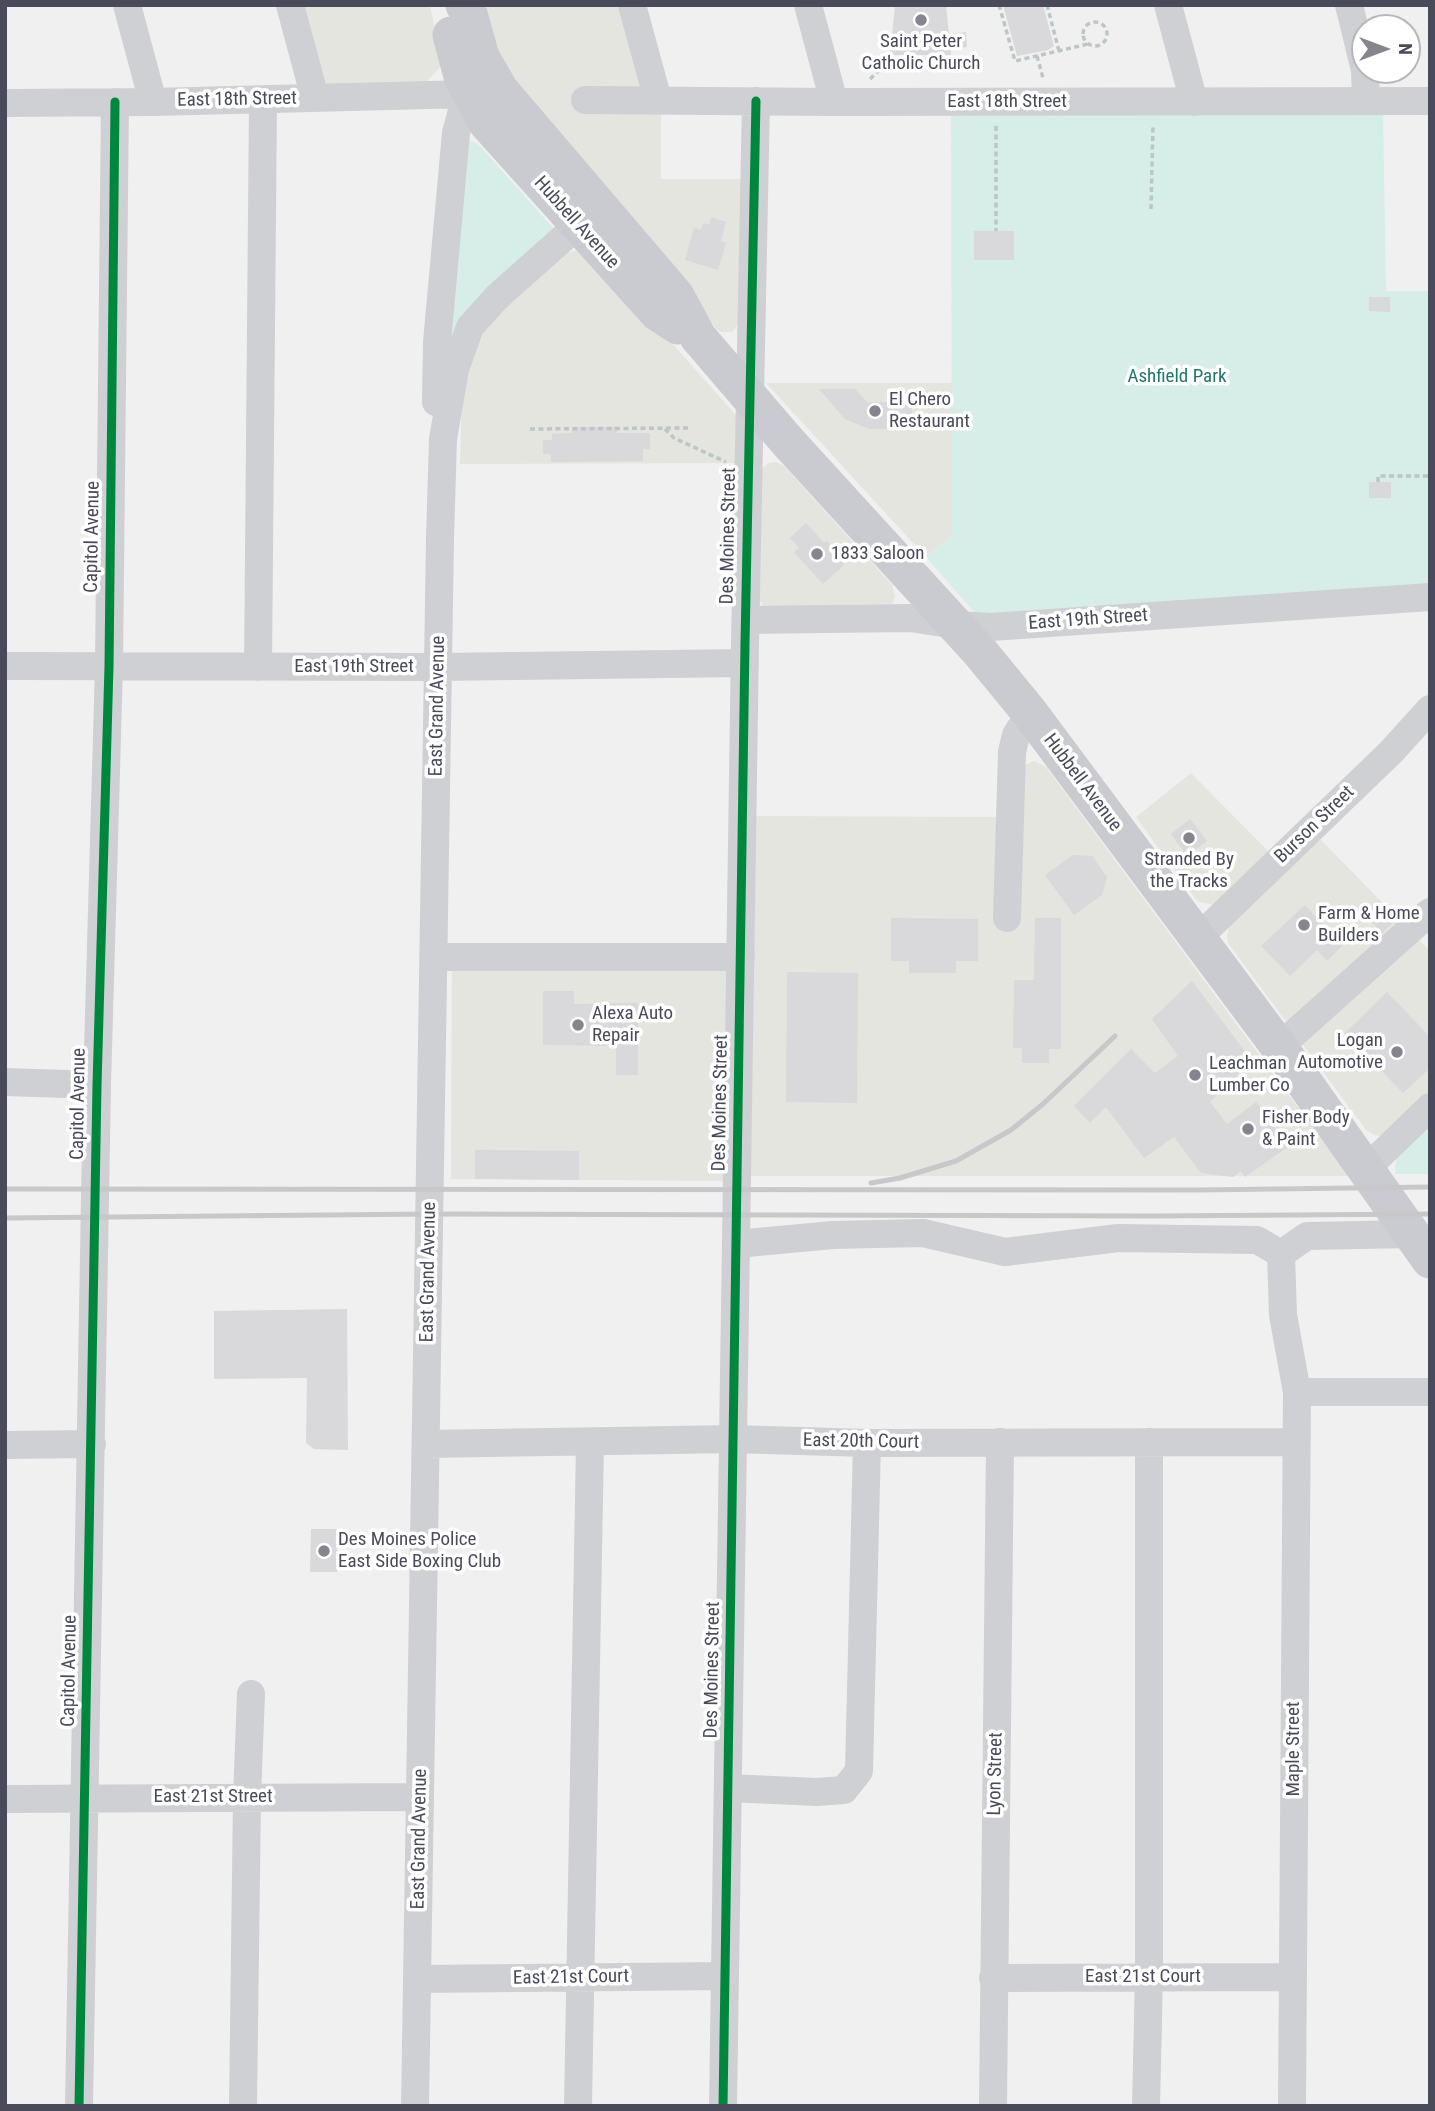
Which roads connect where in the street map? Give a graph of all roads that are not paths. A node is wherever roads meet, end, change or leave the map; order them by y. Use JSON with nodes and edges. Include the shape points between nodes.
{"nodes":[{"id":1,"x":127,"y":5,"type":"edge"},
{"id":2,"x":290,"y":5,"type":"edge"},
{"id":3,"x":446,"y":5,"type":"edge"},
{"id":4,"x":464,"y":5,"type":"edge"},
{"id":5,"x":632,"y":5,"type":"edge"},
{"id":6,"x":808,"y":5,"type":"edge"},
{"id":7,"x":1168,"y":5,"type":"edge"},
{"id":8,"x":1349,"y":5,"type":"edge"},
{"id":9,"x":481,"y":87,"type":"junction"},
{"id":10,"x":316,"y":98,"type":"junction"},
{"id":11,"x":263,"y":100,"type":"junction"},
{"id":12,"x":585,"y":100,"type":"dead end"},
{"id":13,"x":658,"y":100,"type":"junction"},
{"id":14,"x":1366,"y":101,"type":"junction"},
{"id":15,"x":1430,"y":101,"type":"edge"},
{"id":16,"x":115,"y":102,"type":"junction"},
{"id":17,"x":153,"y":102,"type":"junction"},
{"id":18,"x":756,"y":102,"type":"junction"},
{"id":19,"x":834,"y":102,"type":"junction"},
{"id":20,"x":1194,"y":102,"type":"junction"},
{"id":21,"x":5,"y":103,"type":"edge"},
{"id":22,"x":588,"y":190,"type":"junction"},
{"id":23,"x":579,"y":225,"type":"junction"},
{"id":24,"x":698,"y":337,"type":"junction"},
{"id":25,"x":749,"y":397,"type":"junction"},
{"id":26,"x":443,"y":439,"type":"junction"},
{"id":27,"x":1430,"y":597,"type":"edge"},
{"id":28,"x":746,"y":620,"type":"junction"},
{"id":29,"x":956,"y":625,"type":"junction"},
{"id":30,"x":745,"y":663,"type":"junction"},
{"id":31,"x":5,"y":666,"type":"edge"},
{"id":32,"x":109,"y":666,"type":"junction"},
{"id":33,"x":258,"y":667,"type":"junction"},
{"id":34,"x":438,"y":667,"type":"junction"},
{"id":35,"x":1430,"y":709,"type":"edge"},
{"id":36,"x":1030,"y":713,"type":"junction"},
{"id":37,"x":1430,"y":912,"type":"edge"},
{"id":38,"x":1007,"y":918,"type":"dead end"},
{"id":39,"x":1198,"y":938,"type":"junction"},
{"id":40,"x":434,"y":957,"type":"junction"},
{"id":41,"x":741,"y":957,"type":"junction"},
{"id":42,"x":1279,"y":1047,"type":"junction"},
{"id":43,"x":5,"y":1082,"type":"edge"},
{"id":44,"x":97,"y":1085,"type":"junction"},
{"id":45,"x":1430,"y":1107,"type":"edge"},
{"id":46,"x":1367,"y":1168,"type":"junction"},
{"id":47,"x":736,"y":1244,"type":"junction"},
{"id":48,"x":1421,"y":1247,"type":"edge"},
{"id":49,"x":1281,"y":1254,"type":"junction"},
{"id":50,"x":1297,"y":1392,"type":"junction"},
{"id":51,"x":1430,"y":1392,"type":"edge"},
{"id":52,"x":733,"y":1439,"type":"junction"},
{"id":53,"x":1000,"y":1442,"type":"junction"},
{"id":54,"x":1149,"y":1442,"type":"junction"},
{"id":55,"x":1296,"y":1442,"type":"junction"},
{"id":56,"x":590,"y":1443,"type":"junction"},
{"id":57,"x":867,"y":1443,"type":"junction"},
{"id":58,"x":92,"y":1444,"type":"junction"},
{"id":59,"x":426,"y":1444,"type":"junction"},
{"id":60,"x":5,"y":1445,"type":"edge"},
{"id":61,"x":251,"y":1694,"type":"dead end"},
{"id":62,"x":729,"y":1788,"type":"junction"},
{"id":63,"x":247,"y":1797,"type":"junction"},
{"id":64,"x":420,"y":1797,"type":"junction"},
{"id":65,"x":85,"y":1798,"type":"junction"},
{"id":66,"x":5,"y":1799,"type":"edge"},
{"id":67,"x":725,"y":1976,"type":"junction"},
{"id":68,"x":1149,"y":1977,"type":"junction"},
{"id":69,"x":1292,"y":1977,"type":"junction"},
{"id":70,"x":580,"y":1978,"type":"junction"},
{"id":71,"x":993,"y":1978,"type":"junction"},
{"id":72,"x":417,"y":1979,"type":"junction"},
{"id":73,"x":79,"y":2106,"type":"edge"},
{"id":74,"x":243,"y":2106,"type":"edge"},
{"id":75,"x":415,"y":2106,"type":"edge"},
{"id":76,"x":578,"y":2106,"type":"edge"},
{"id":77,"x":723,"y":2106,"type":"edge"},
{"id":78,"x":993,"y":2106,"type":"edge"},
{"id":79,"x":1146,"y":2106,"type":"edge"},
{"id":80,"x":1292,"y":2106,"type":"edge"}],
"edges":[{"from":1,"to":17,"type":"street"},
{"from":2,"to":10,"type":"street"},
{"from":3,"to":9,"type":"main road","via":[[446,20]]},
{"from":4,"to":9,"type":"main road","via":[[481,57]]},
{"from":5,"to":13,"type":"street"},
{"from":6,"to":19,"type":"street"},
{"from":7,"to":20,"type":"street"},
{"from":8,"to":14,"type":"street","via":[[1365,70]]},
{"from":9,"to":10,"type":"street","name":"East 18th Street"},
{"from":9,"to":22,"type":"main road","name":"Hubbell Avenue"},
{"from":9,"to":23,"type":"main road","name":"Hubbell Avenue","via":[[487,122]]},
{"from":9,"to":26,"type":"street","name":"East Grand Avenue","via":[[463,107],[456,133],[437,342],[435,392]]},
{"from":10,"to":11,"type":"street","name":"East 18th Street"},
{"from":11,"to":17,"type":"street","name":"East 18th Street"},
{"from":11,"to":33,"type":"street"},
{"from":12,"to":13,"type":"street","name":"East 18th Street"},
{"from":13,"to":18,"type":"street","name":"East 18th Street"},
{"from":14,"to":15,"type":"street","name":"East 18th Street"},
{"from":14,"to":20,"type":"street","name":"East 18th Street"},
{"from":16,"to":17,"type":"street","name":"East 18th Street"},
{"from":16,"to":21,"type":"street","name":"East 18th Street"},
{"from":16,"to":32,"type":"street","name":"Capitol Avenue"},
{"from":18,"to":19,"type":"street","name":"East 18th Street"},
{"from":18,"to":25,"type":"street","name":"Des Moines Street"},
{"from":19,"to":20,"type":"street","name":"East 18th Street"},
{"from":22,"to":23,"type":"street","via":[[588,205]]},
{"from":22,"to":24,"type":"main road","name":"Hubbell Avenue","via":[[676,296]]},
{"from":23,"to":24,"type":"main road","name":"Hubbell Avenue","via":[[658,313]]},
{"from":23,"to":26,"type":"street","name":"East Grand Avenue","via":[[497,297],[471,327],[455,369]]},
{"from":24,"to":25,"type":"main road","name":"Hubbell Avenue"},
{"from":25,"to":28,"type":"street","name":"Des Moines Street"},
{"from":25,"to":29,"type":"main road","name":"Hubbell Avenue"},
{"from":26,"to":34,"type":"street","name":"East Grand Avenue"},
{"from":27,"to":29,"type":"street","name":"East 19th Street"},
{"from":28,"to":29,"type":"street","name":"East 19th Street","via":[[910,618]]},
{"from":28,"to":30,"type":"street","name":"Des Moines Street"},
{"from":29,"to":36,"type":"main road","name":"Hubbell Avenue"},
{"from":30,"to":34,"type":"street","name":"East 19th Street"},
{"from":30,"to":41,"type":"street","name":"Des Moines Street"},
{"from":31,"to":32,"type":"street","name":"East 19th Street"},
{"from":32,"to":33,"type":"street","name":"East 19th Street"},
{"from":32,"to":44,"type":"street","name":"Capitol Avenue"},
{"from":33,"to":34,"type":"street","name":"East 19th Street"},
{"from":34,"to":40,"type":"street","name":"East Grand Avenue"},
{"from":35,"to":39,"type":"street","name":"Burson Street"},
{"from":36,"to":38,"type":"street","via":[[1014,738]]},
{"from":36,"to":39,"type":"main road","name":"Hubbell Avenue"},
{"from":37,"to":42,"type":"street"},
{"from":39,"to":42,"type":"main road","name":"Hubbell Avenue"},
{"from":40,"to":41,"type":"street"},
{"from":40,"to":59,"type":"street","name":"East Grand Avenue"},
{"from":41,"to":47,"type":"street","name":"Des Moines Street"},
{"from":42,"to":46,"type":"main road","name":"Hubbell Avenue"},
{"from":43,"to":44,"type":"street"},
{"from":44,"to":58,"type":"street","name":"Capitol Avenue"},
{"from":45,"to":46,"type":"street"},
{"from":46,"to":48,"type":"main road","name":"Hubbell Avenue"},
{"from":47,"to":49,"type":"street","via":[[923,1233],[1005,1252],[1118,1238],[1257,1240]]},
{"from":47,"to":52,"type":"street","name":"Des Moines Street"},
{"from":48,"to":49,"type":"street","via":[[1307,1236]]},
{"from":49,"to":50,"type":"street","name":"Maple Street","via":[[1283,1315]]},
{"from":50,"to":51,"type":"street"},
{"from":50,"to":55,"type":"street","name":"Maple Street"},
{"from":52,"to":56,"type":"street","name":"East 20th Court"},
{"from":52,"to":57,"type":"street","name":"East 20th Court"},
{"from":52,"to":62,"type":"street","name":"Des Moines Street"},
{"from":53,"to":54,"type":"street","name":"East 20th Court"},
{"from":53,"to":57,"type":"street","name":"East 20th Court"},
{"from":53,"to":71,"type":"street","name":"Lyon Street"},
{"from":54,"to":55,"type":"street","name":"East 20th Court"},
{"from":54,"to":68,"type":"street"},
{"from":55,"to":69,"type":"street","name":"Maple Street"},
{"from":56,"to":59,"type":"street","name":"East 20th Court"},
{"from":56,"to":70,"type":"street"},
{"from":57,"to":62,"type":"street","via":[[859,1771],[844,1790]]},
{"from":58,"to":60,"type":"street"},
{"from":58,"to":65,"type":"street","name":"Capitol Avenue"},
{"from":59,"to":64,"type":"street","name":"East Grand Avenue"},
{"from":61,"to":63,"type":"street"},
{"from":62,"to":67,"type":"street","name":"Des Moines Street"},
{"from":63,"to":64,"type":"street","name":"East 21st Street"},
{"from":63,"to":65,"type":"street","name":"East 21st Street"},
{"from":63,"to":74,"type":"street"},
{"from":64,"to":72,"type":"street","name":"East Grand Avenue"},
{"from":65,"to":66,"type":"street","name":"East 21st Street"},
{"from":65,"to":73,"type":"street","name":"Capitol Avenue"},
{"from":67,"to":70,"type":"street","name":"East 21st Court"},
{"from":67,"to":77,"type":"street","name":"Des Moines Street"},
{"from":68,"to":69,"type":"street","name":"East 21st Court"},
{"from":68,"to":71,"type":"street","name":"East 21st Court"},
{"from":68,"to":79,"type":"street"},
{"from":69,"to":80,"type":"street","name":"Maple Street"},
{"from":70,"to":72,"type":"street","name":"East 21st Court"},
{"from":70,"to":76,"type":"street"},
{"from":71,"to":78,"type":"street","name":"Lyon Street"},
{"from":72,"to":75,"type":"street","name":"East Grand Avenue"}]}
